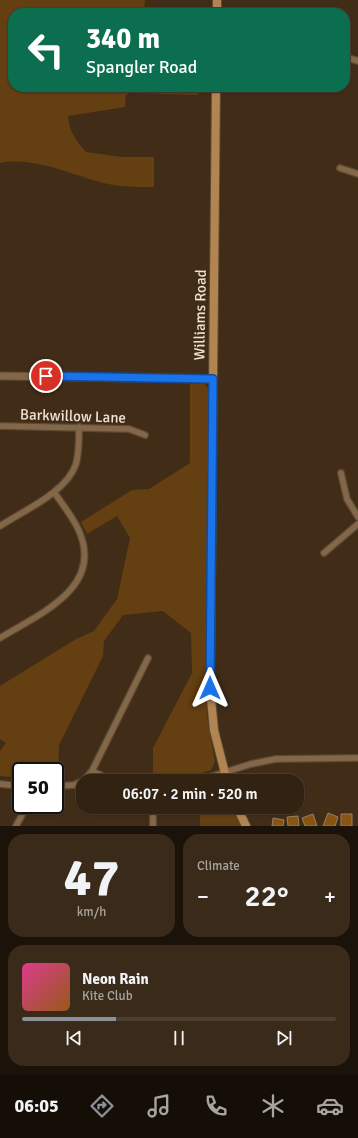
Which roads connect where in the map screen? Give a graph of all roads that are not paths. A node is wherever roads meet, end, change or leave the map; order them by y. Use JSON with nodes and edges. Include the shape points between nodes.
{"nodes":[{"id":1,"x":216,"y":92,"type":"edge"},
{"id":2,"x":340,"y":168,"type":"dead end"},
{"id":3,"x":358,"y":174,"type":"edge"},
{"id":4,"x":0,"y":376,"type":"edge"},
{"id":5,"x":213,"y":379,"type":"junction"},
{"id":6,"x":0,"y":426,"type":"edge"},
{"id":7,"x":79,"y":427,"type":"junction"},
{"id":8,"x":145,"y":435,"type":"dead end"},
{"id":9,"x":341,"y":473,"type":"dead end"},
{"id":10,"x":54,"y":492,"type":"junction"},
{"id":11,"x":358,"y":517,"type":"edge"},
{"id":12,"x":358,"y":524,"type":"edge"},
{"id":13,"x":0,"y":526,"type":"edge"},
{"id":14,"x":324,"y":553,"type":"dead end"},
{"id":15,"x":0,"y":638,"type":"edge"},
{"id":16,"x":148,"y":658,"type":"dead end"},
{"id":17,"x":358,"y":758,"type":"edge"},
{"id":18,"x":92,"y":771,"type":"junction"},
{"id":19,"x":225,"y":772,"type":"junction"},
{"id":20,"x":89,"y":774,"type":"edge"},
{"id":21,"x":98,"y":774,"type":"edge"},
{"id":22,"x":219,"y":774,"type":"edge"},
{"id":23,"x":0,"y":784,"type":"edge"},
{"id":24,"x":76,"y":784,"type":"edge"},
{"id":25,"x":12,"y":785,"type":"edge"},
{"id":26,"x":64,"y":786,"type":"edge"},
{"id":27,"x":22,"y":814,"type":"edge"},
{"id":28,"x":153,"y":814,"type":"edge"},
{"id":29,"x":240,"y":814,"type":"edge"},
{"id":30,"x":16,"y":826,"type":"edge"},
{"id":31,"x":153,"y":826,"type":"edge"},
{"id":32,"x":246,"y":826,"type":"edge"}],
"edges":[{"from":1,"to":5,"type":"main road","name":"Williams Road"},
{"from":2,"to":3,"type":"street"},
{"from":4,"to":5,"type":"street"},
{"from":5,"to":19,"type":"main road","name":"Williams Road","via":[[210,688],[214,730]]},
{"from":6,"to":7,"type":"street","name":"Barkwillow Lane"},
{"from":7,"to":8,"type":"street","name":"Barkwillow Lane","via":[[129,429]]},
{"from":7,"to":10,"type":"street","via":[[76,464],[66,482]]},
{"from":9,"to":11,"type":"street","via":[[347,499]]},
{"from":10,"to":13,"type":"street"},
{"from":10,"to":15,"type":"street","via":[[75,523],[81,537],[84,551],[81,574],[64,598]]},
{"from":12,"to":14,"type":"street"},
{"from":16,"to":18,"type":"street"},
{"from":17,"to":19,"type":"street","via":[[276,759]]},
{"from":18,"to":20,"type":"street"},
{"from":18,"to":21,"type":"street"},
{"from":19,"to":22,"type":"street"},
{"from":23,"to":25,"type":"street"},
{"from":24,"to":26,"type":"street"},
{"from":27,"to":30,"type":"street"},
{"from":28,"to":31,"type":"street"},
{"from":29,"to":32,"type":"main road"}]}
